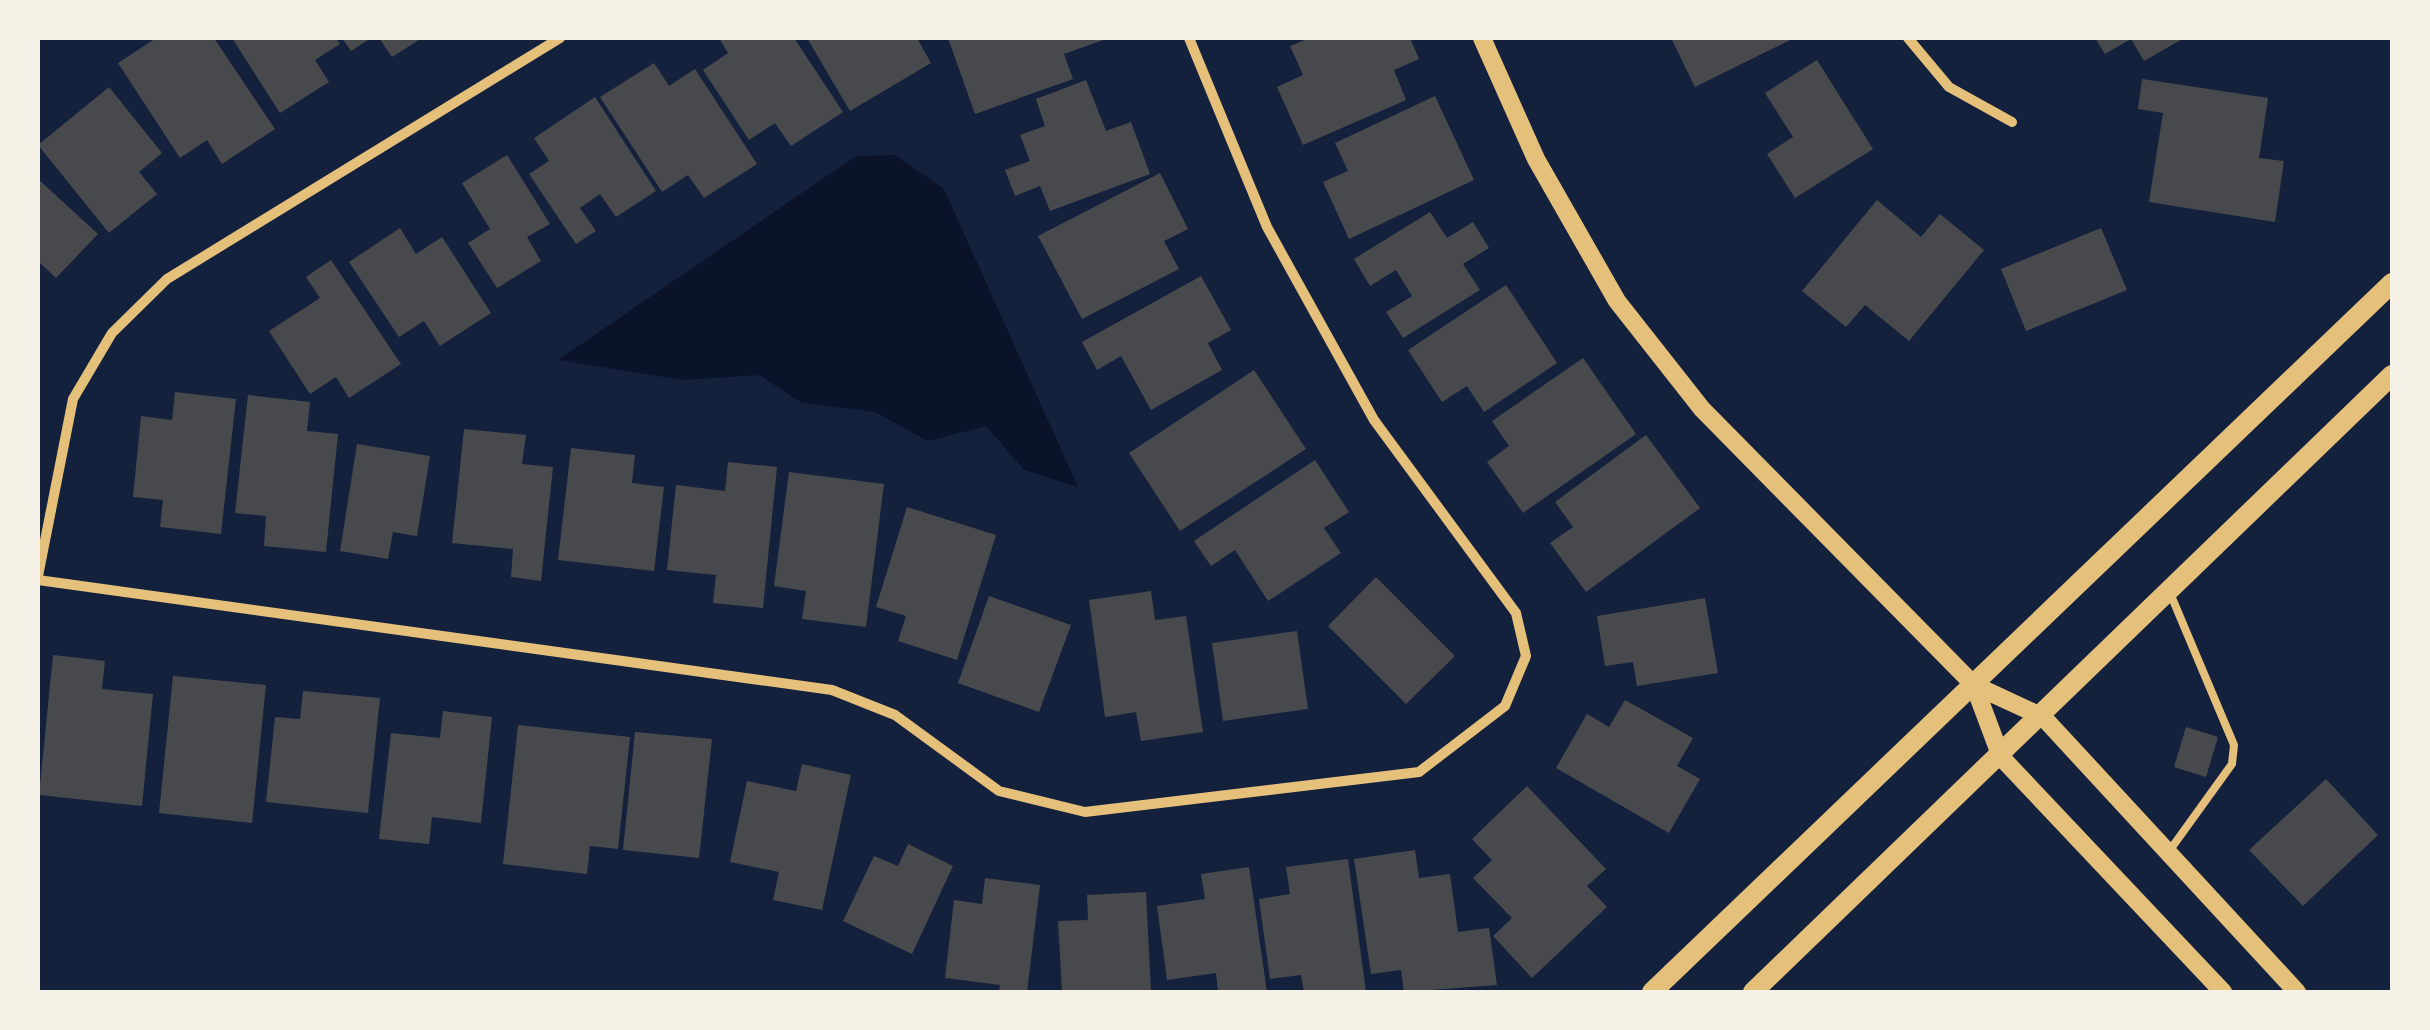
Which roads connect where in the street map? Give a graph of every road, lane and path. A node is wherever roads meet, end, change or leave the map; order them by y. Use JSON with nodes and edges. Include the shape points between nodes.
{"nodes":[{"id":1,"x":560,"y":38,"type":"edge"},
{"id":2,"x":1189,"y":38,"type":"edge"},
{"id":3,"x":1482,"y":38,"type":"edge"},
{"id":4,"x":1908,"y":38,"type":"edge"},
{"id":5,"x":2012,"y":122,"type":"dead end"},
{"id":6,"x":2392,"y":284,"type":"edge"},
{"id":7,"x":2392,"y":375,"type":"edge"},
{"id":8,"x":38,"y":578,"type":"edge"},
{"id":9,"x":2170,"y":593,"type":"junction"},
{"id":10,"x":1974,"y":685,"type":"junction"},
{"id":11,"x":2043,"y":718,"type":"junction"},
{"id":12,"x":2001,"y":756,"type":"junction"},
{"id":13,"x":2168,"y":853,"type":"junction"},
{"id":14,"x":1652,"y":992,"type":"edge"},
{"id":15,"x":1753,"y":992,"type":"edge"},
{"id":16,"x":2223,"y":992,"type":"edge"},
{"id":17,"x":2296,"y":992,"type":"edge"}],
"edges":[{"from":1,"to":8,"type":"street","via":[[166,279],[112,333],[73,399]]},
{"from":2,"to":8,"type":"street","via":[[1267,228],[1374,420],[1516,613],[1526,656],[1505,706],[1419,772],[1085,812],[999,791],[895,714],[832,690]]},
{"from":3,"to":10,"type":"street","via":[[1536,160],[1617,301],[1702,409]]},
{"from":4,"to":5,"type":"street","via":[[1949,86]]},
{"from":6,"to":10,"type":"main road"},
{"from":7,"to":9,"type":"main road"},
{"from":9,"to":11,"type":"main road"},
{"from":9,"to":13,"type":"lane","via":[[2234,745],[2232,764]]},
{"from":10,"to":11,"type":"street"},
{"from":10,"to":12,"type":"street"},
{"from":10,"to":14,"type":"main road"},
{"from":11,"to":12,"type":"main road"},
{"from":11,"to":13,"type":"street"},
{"from":12,"to":15,"type":"main road"},
{"from":12,"to":16,"type":"street"},
{"from":13,"to":17,"type":"street"}]}
